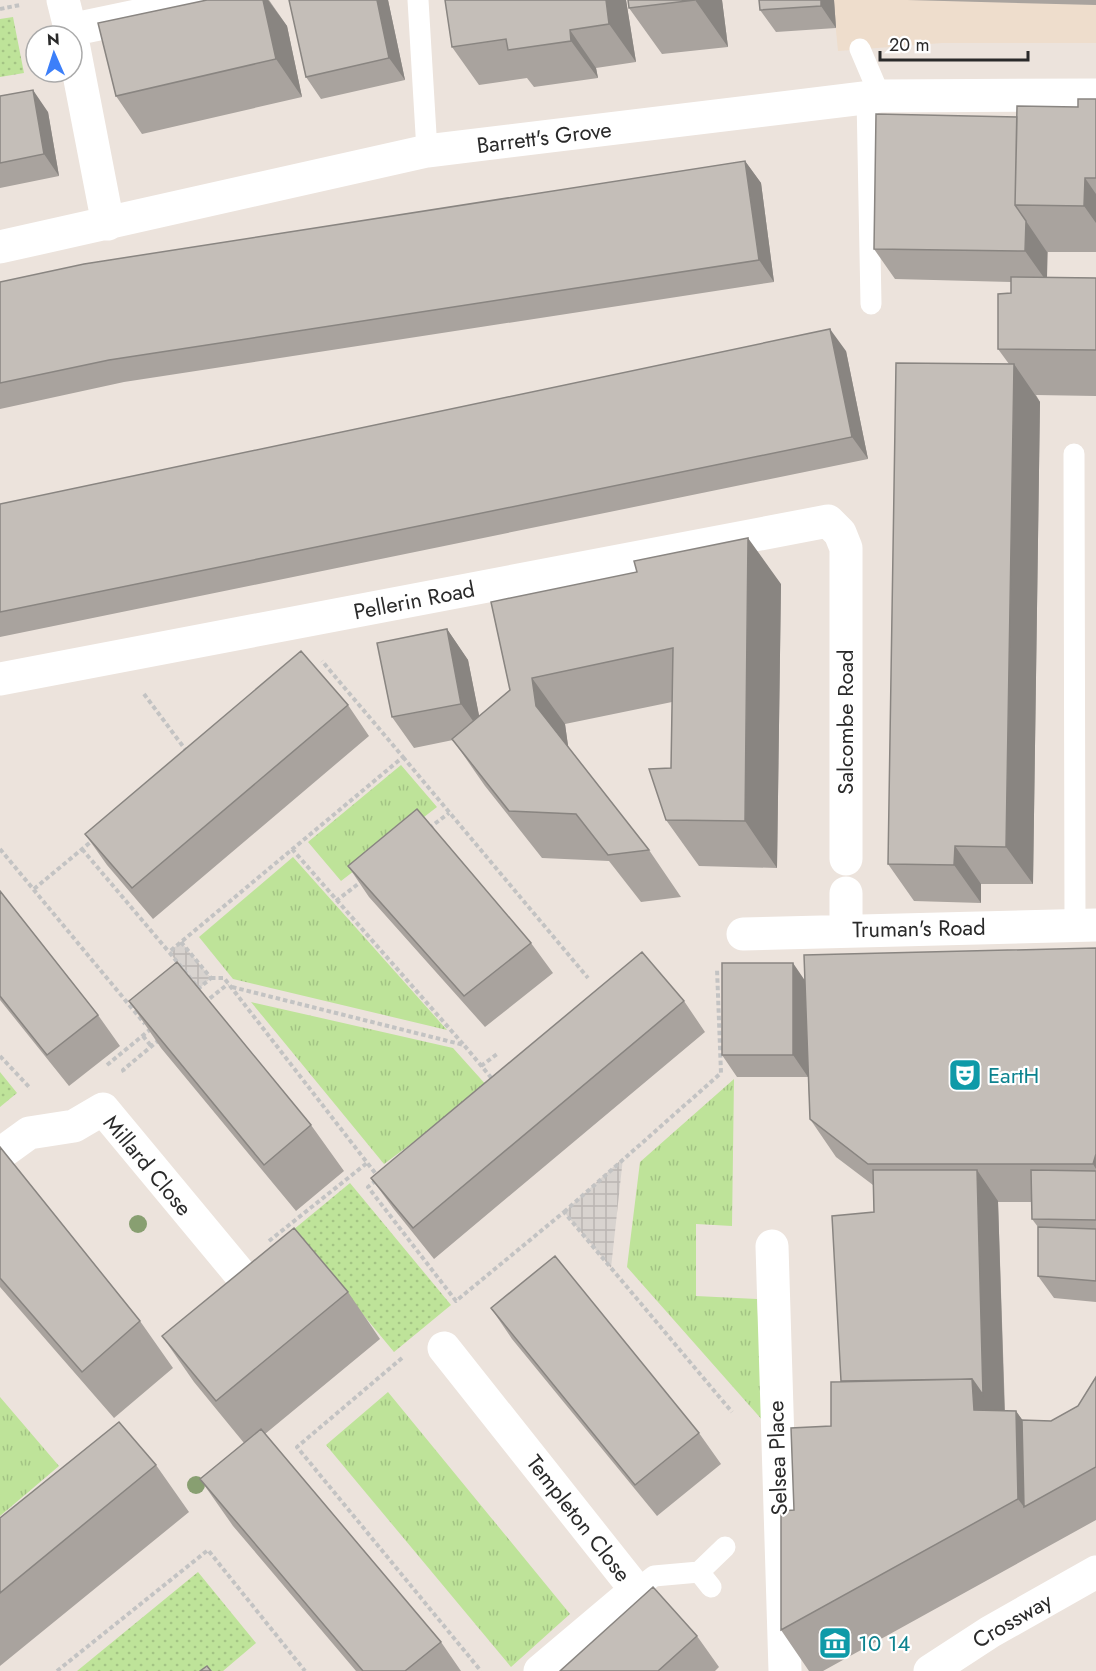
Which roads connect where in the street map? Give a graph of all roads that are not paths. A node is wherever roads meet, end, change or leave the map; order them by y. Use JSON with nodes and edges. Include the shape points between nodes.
{"nodes":[{"id":1,"x":212,"y":0,"type":"edge"},
{"id":2,"x":418,"y":0,"type":"edge"},
{"id":3,"x":80,"y":24,"type":"edge"},
{"id":4,"x":860,"y":49,"type":"dead end"},
{"id":5,"x":80,"y":84,"type":"edge"},
{"id":6,"x":1096,"y":95,"type":"edge"},
{"id":7,"x":873,"y":97,"type":"junction"},
{"id":8,"x":427,"y":151,"type":"junction"},
{"id":9,"x":108,"y":224,"type":"junction"},
{"id":10,"x":0,"y":247,"type":"edge"},
{"id":11,"x":871,"y":304,"type":"dead end"},
{"id":12,"x":1074,"y":454,"type":"dead end"},
{"id":13,"x":828,"y":520,"type":"joint"},
{"id":14,"x":0,"y":679,"type":"edge"},
{"id":15,"x":846,"y":859,"type":"joint"},
{"id":16,"x":846,"y":893,"type":"joint"},
{"id":17,"x":1086,"y":925,"type":"edge"},
{"id":18,"x":846,"y":930,"type":"junction"},
{"id":19,"x":743,"y":934,"type":"dead end"},
{"id":20,"x":0,"y":1154,"type":"edge"},
{"id":21,"x":772,"y":1246,"type":"dead end"},
{"id":22,"x":244,"y":1280,"type":"edge"},
{"id":23,"x":444,"y":1348,"type":"dead end"},
{"id":24,"x":724,"y":1547,"type":"dead end"},
{"id":25,"x":1096,"y":1572,"type":"edge"},
{"id":26,"x":636,"y":1590,"type":"junction"},
{"id":27,"x":540,"y":1671,"type":"edge"},
{"id":28,"x":785,"y":1671,"type":"edge"},
{"id":29,"x":930,"y":1671,"type":"edge"}],
"edges":[{"from":1,"to":3,"type":"street"},
{"from":2,"to":8,"type":"lane"},
{"from":4,"to":7,"type":"lane"},
{"from":5,"to":9,"type":"street"},
{"from":6,"to":7,"type":"street","name":"Barrett's Grove"},
{"from":7,"to":8,"type":"street","name":"Barrett's Grove"},
{"from":7,"to":11,"type":"lane"},
{"from":8,"to":9,"type":"street","name":"Barrett's Grove"},
{"from":9,"to":10,"type":"street","name":"Barrett's Grove"},
{"from":12,"to":17,"type":"lane"},
{"from":13,"to":14,"type":"street","name":"Pellerin Road"},
{"from":13,"to":15,"type":"street","name":"Salcombe Road","via":[[840,533],[846,548]]},
{"from":15,"to":16,"type":"lane","name":"Salcombe Road"},
{"from":16,"to":18,"type":"street","name":"Salcombe Road"},
{"from":17,"to":18,"type":"street","name":"Truman's Road"},
{"from":18,"to":19,"type":"street","name":"Truman's Road"},
{"from":20,"to":22,"type":"street","name":"Millard Close","via":[[29,1133],[74,1126],[102,1109]]},
{"from":21,"to":28,"type":"street","name":"Selsea Place"},
{"from":23,"to":26,"type":"street","name":"Templeton Close"},
{"from":24,"to":26,"type":"lane","via":[[705,1580],[654,1576]]},
{"from":25,"to":29,"type":"street","name":"Crossway"},
{"from":26,"to":27,"type":"street","name":"Templeton Close"}]}
